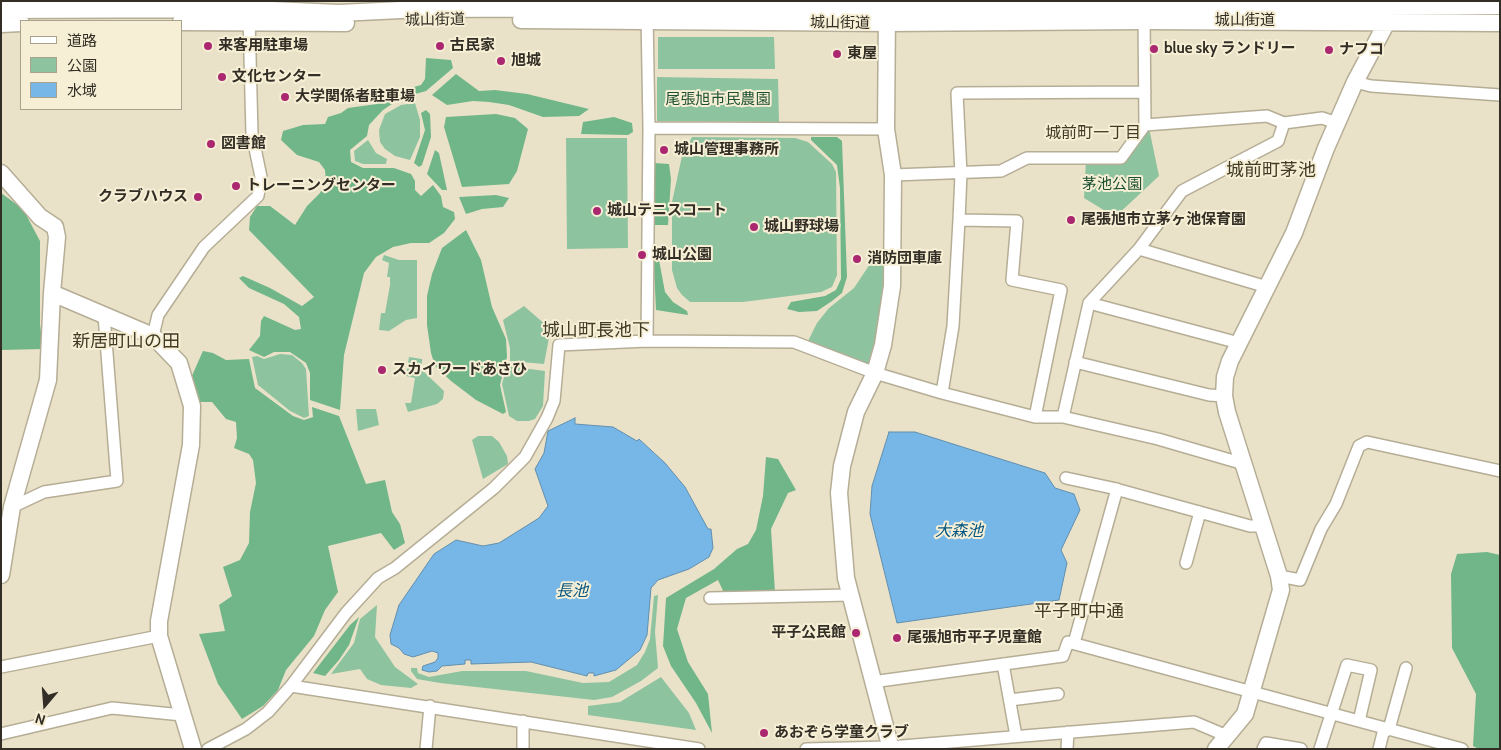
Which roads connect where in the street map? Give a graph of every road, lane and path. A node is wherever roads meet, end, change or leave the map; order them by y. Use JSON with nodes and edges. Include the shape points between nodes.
{"nodes":[{"id":1,"x":422,"y":5,"type":"edge"},
{"id":2,"x":686,"y":5,"type":"edge"},
{"id":3,"x":1500,"y":6,"type":"edge"},
{"id":4,"x":1,"y":10,"type":"edge"},
{"id":5,"x":1144,"y":10,"type":"edge"},
{"id":6,"x":1389,"y":10,"type":"edge"},
{"id":7,"x":249,"y":11,"type":"edge"},
{"id":8,"x":887,"y":12,"type":"edge"},
{"id":9,"x":647,"y":14,"type":"junction"},
{"id":10,"x":182,"y":22,"type":"edge"},
{"id":11,"x":20,"y":23,"type":"edge"},
{"id":12,"x":1500,"y":23,"type":"edge"},
{"id":13,"x":1,"y":24,"type":"edge"},
{"id":14,"x":1355,"y":82,"type":"junction"},
{"id":15,"x":1145,"y":92,"type":"junction"},
{"id":16,"x":1500,"y":95,"type":"edge"},
{"id":17,"x":1284,"y":123,"type":"junction"},
{"id":18,"x":1337,"y":123,"type":"junction"},
{"id":19,"x":1145,"y":125,"type":"junction"},
{"id":20,"x":649,"y":128,"type":"junction"},
{"id":21,"x":886,"y":129,"type":"junction"},
{"id":22,"x":1,"y":173,"type":"edge"},
{"id":23,"x":960,"y":174,"type":"junction"},
{"id":24,"x":893,"y":175,"type":"junction"},
{"id":25,"x":960,"y":220,"type":"junction"},
{"id":26,"x":1139,"y":250,"type":"junction"},
{"id":27,"x":1267,"y":286,"type":"junction"},
{"id":28,"x":52,"y":293,"type":"junction"},
{"id":29,"x":1089,"y":303,"type":"junction"},
{"id":30,"x":104,"y":315,"type":"junction"},
{"id":31,"x":152,"y":336,"type":"junction"},
{"id":32,"x":647,"y":340,"type":"junction"},
{"id":33,"x":1239,"y":343,"type":"junction"},
{"id":34,"x":1075,"y":362,"type":"junction"},
{"id":35,"x":875,"y":373,"type":"junction"},
{"id":36,"x":942,"y":393,"type":"junction"},
{"id":37,"x":1224,"y":396,"type":"junction"},
{"id":38,"x":1035,"y":416,"type":"junction"},
{"id":39,"x":1063,"y":417,"type":"junction"},
{"id":40,"x":1244,"y":464,"type":"junction"},
{"id":41,"x":1500,"y":471,"type":"edge"},
{"id":42,"x":1066,"y":478,"type":"dead end"},
{"id":43,"x":1116,"y":489,"type":"junction"},
{"id":44,"x":12,"y":508,"type":"junction"},
{"id":45,"x":1200,"y":512,"type":"junction"},
{"id":46,"x":1263,"y":526,"type":"junction"},
{"id":47,"x":1186,"y":563,"type":"dead end"},
{"id":48,"x":1,"y":575,"type":"edge"},
{"id":49,"x":1279,"y":576,"type":"junction"},
{"id":50,"x":850,"y":594,"type":"junction"},
{"id":51,"x":710,"y":598,"type":"dead end"},
{"id":52,"x":159,"y":636,"type":"junction"},
{"id":53,"x":1074,"y":643,"type":"junction"},
{"id":54,"x":1003,"y":664,"type":"junction"},
{"id":55,"x":1,"y":667,"type":"edge"},
{"id":56,"x":1406,"y":668,"type":"dead end"},
{"id":57,"x":872,"y":682,"type":"junction"},
{"id":58,"x":291,"y":686,"type":"junction"},
{"id":59,"x":1251,"y":693,"type":"junction"},
{"id":60,"x":1058,"y":694,"type":"dead end"},
{"id":61,"x":1010,"y":700,"type":"junction"},
{"id":62,"x":430,"y":706,"type":"junction"},
{"id":63,"x":1330,"y":714,"type":"junction"},
{"id":64,"x":182,"y":715,"type":"junction"},
{"id":65,"x":523,"y":721,"type":"junction"},
{"id":66,"x":1359,"y":721,"type":"junction"},
{"id":67,"x":1389,"y":730,"type":"junction"},
{"id":68,"x":1068,"y":732,"type":"junction"},
{"id":69,"x":1,"y":734,"type":"edge"},
{"id":70,"x":1016,"y":736,"type":"junction"},
{"id":71,"x":998,"y":743,"type":"edge"},
{"id":72,"x":641,"y":744,"type":"edge"},
{"id":73,"x":949,"y":745,"type":"edge"},
{"id":74,"x":1222,"y":745,"type":"edge"},
{"id":75,"x":867,"y":748,"type":"edge"},
{"id":76,"x":890,"y":748,"type":"edge"},
{"id":77,"x":192,"y":749,"type":"edge"},
{"id":78,"x":208,"y":749,"type":"edge"},
{"id":79,"x":426,"y":749,"type":"edge"},
{"id":80,"x":523,"y":749,"type":"edge"},
{"id":81,"x":699,"y":749,"type":"edge"},
{"id":82,"x":806,"y":749,"type":"edge"},
{"id":83,"x":1067,"y":749,"type":"edge"},
{"id":84,"x":1263,"y":749,"type":"edge"},
{"id":85,"x":1301,"y":749,"type":"edge"},
{"id":86,"x":1320,"y":749,"type":"edge"},
{"id":87,"x":1379,"y":749,"type":"edge"},
{"id":88,"x":1462,"y":749,"type":"edge"}],
"edges":[{"from":1,"to":7,"type":"street","name":"城山街道","via":[[339,13]]},
{"from":1,"to":9,"type":"street","name":"城山街道"},
{"from":2,"to":8,"type":"street","name":"城山街道"},
{"from":2,"to":9,"type":"street","name":"城山街道"},
{"from":3,"to":6,"type":"street","name":"城山街道"},
{"from":4,"to":7,"type":"street","name":"城山街道"},
{"from":5,"to":6,"type":"street","name":"城山街道"},
{"from":5,"to":8,"type":"street","name":"城山街道"},
{"from":5,"to":15,"type":"street"},
{"from":6,"to":12,"type":"street","name":"城山街道"},
{"from":6,"to":14,"type":"street"},
{"from":7,"to":9,"type":"street","name":"城山街道","via":[[323,24]]},
{"from":7,"to":10,"type":"street","name":"城山街道"},
{"from":7,"to":31,"type":"street","via":[[252,134],[261,177],[258,196],[204,247],[158,315]]},
{"from":8,"to":9,"type":"street","name":"城山街道"},
{"from":8,"to":21,"type":"street"},
{"from":9,"to":20,"type":"street"},
{"from":11,"to":13,"type":"street"},
{"from":14,"to":16,"type":"street","via":[[1370,86]]},
{"from":14,"to":18,"type":"street"},
{"from":15,"to":19,"type":"street"},
{"from":15,"to":23,"type":"street","via":[[958,94]]},
{"from":17,"to":18,"type":"street","via":[[1322,118]]},
{"from":17,"to":19,"type":"street","via":[[1267,116]]},
{"from":17,"to":26,"type":"street","via":[[1278,141],[1182,191]]},
{"from":18,"to":27,"type":"street","via":[[1294,233]]},
{"from":19,"to":23,"type":"street","via":[[1121,158],[1027,158],[1001,171]]},
{"from":20,"to":21,"type":"street"},
{"from":20,"to":32,"type":"street"},
{"from":21,"to":24,"type":"street"},
{"from":22,"to":28,"type":"street","via":[[40,217],[55,227]]},
{"from":23,"to":24,"type":"street"},
{"from":23,"to":25,"type":"street"},
{"from":24,"to":35,"type":"street","via":[[892,286],[884,345]]},
{"from":25,"to":36,"type":"street","via":[[953,326]]},
{"from":25,"to":38,"type":"street","via":[[1017,221],[1012,280],[1060,290]]},
{"from":26,"to":27,"type":"street"},
{"from":26,"to":29,"type":"street"},
{"from":27,"to":33,"type":"street"},
{"from":28,"to":30,"type":"street"},
{"from":28,"to":44,"type":"street","via":[[48,380]]},
{"from":29,"to":33,"type":"street"},
{"from":29,"to":34,"type":"street"},
{"from":30,"to":31,"type":"street"},
{"from":30,"to":44,"type":"street","via":[[117,481],[44,492]]},
{"from":31,"to":52,"type":"street","via":[[179,364],[192,406],[191,444]]},
{"from":32,"to":35,"type":"street","via":[[794,342]]},
{"from":32,"to":58,"type":"street","via":[[559,345],[554,401],[525,457],[494,488],[395,568],[378,578],[346,613]]},
{"from":33,"to":37,"type":"street","via":[[1225,377]]},
{"from":34,"to":37,"type":"street"},
{"from":34,"to":39,"type":"street"},
{"from":35,"to":36,"type":"street"},
{"from":35,"to":50,"type":"street","via":[[856,412],[842,466],[840,522]]},
{"from":36,"to":38,"type":"street"},
{"from":37,"to":40,"type":"street"},
{"from":38,"to":39,"type":"street"},
{"from":39,"to":40,"type":"street","via":[[1158,439]]},
{"from":40,"to":46,"type":"street"},
{"from":41,"to":49,"type":"street","via":[[1367,442],[1359,446],[1300,580]]},
{"from":42,"to":43,"type":"street"},
{"from":43,"to":45,"type":"street"},
{"from":43,"to":53,"type":"street"},
{"from":44,"to":48,"type":"street"},
{"from":45,"to":46,"type":"street","via":[[1250,526]]},
{"from":45,"to":47,"type":"street"},
{"from":46,"to":49,"type":"street"},
{"from":49,"to":59,"type":"street","via":[[1281,590]]},
{"from":50,"to":51,"type":"street"},
{"from":50,"to":57,"type":"street"},
{"from":52,"to":55,"type":"street"},
{"from":52,"to":64,"type":"street"},
{"from":53,"to":54,"type":"street","via":[[1068,642],[1063,656]]},
{"from":53,"to":59,"type":"street"},
{"from":54,"to":57,"type":"street"},
{"from":54,"to":61,"type":"street"},
{"from":56,"to":67,"type":"street"},
{"from":57,"to":76,"type":"street"},
{"from":58,"to":62,"type":"street"},
{"from":58,"to":78,"type":"street","via":[[268,712],[246,729]]},
{"from":59,"to":63,"type":"street"},
{"from":59,"to":74,"type":"street","via":[[1245,714]]},
{"from":60,"to":61,"type":"street"},
{"from":61,"to":70,"type":"street"},
{"from":62,"to":65,"type":"street"},
{"from":62,"to":79,"type":"street"},
{"from":63,"to":66,"type":"street"},
{"from":63,"to":66,"type":"street","via":[[1347,665],[1371,670]]},
{"from":63,"to":86,"type":"street"},
{"from":64,"to":69,"type":"street","via":[[112,708]]},
{"from":64,"to":77,"type":"street"},
{"from":65,"to":72,"type":"street"},
{"from":65,"to":80,"type":"street"},
{"from":66,"to":67,"type":"street"},
{"from":67,"to":87,"type":"street","via":[[1382,733]]},
{"from":67,"to":88,"type":"street"},
{"from":68,"to":70,"type":"street"},
{"from":68,"to":74,"type":"street","via":[[1194,722]]},
{"from":68,"to":83,"type":"street"},
{"from":70,"to":71,"type":"street"},
{"from":71,"to":73,"type":"street"},
{"from":72,"to":81,"type":"street"},
{"from":73,"to":76,"type":"street"},
{"from":75,"to":76,"type":"street"},
{"from":75,"to":82,"type":"street"},
{"from":84,"to":85,"type":"street","via":[[1266,743]]}]}
